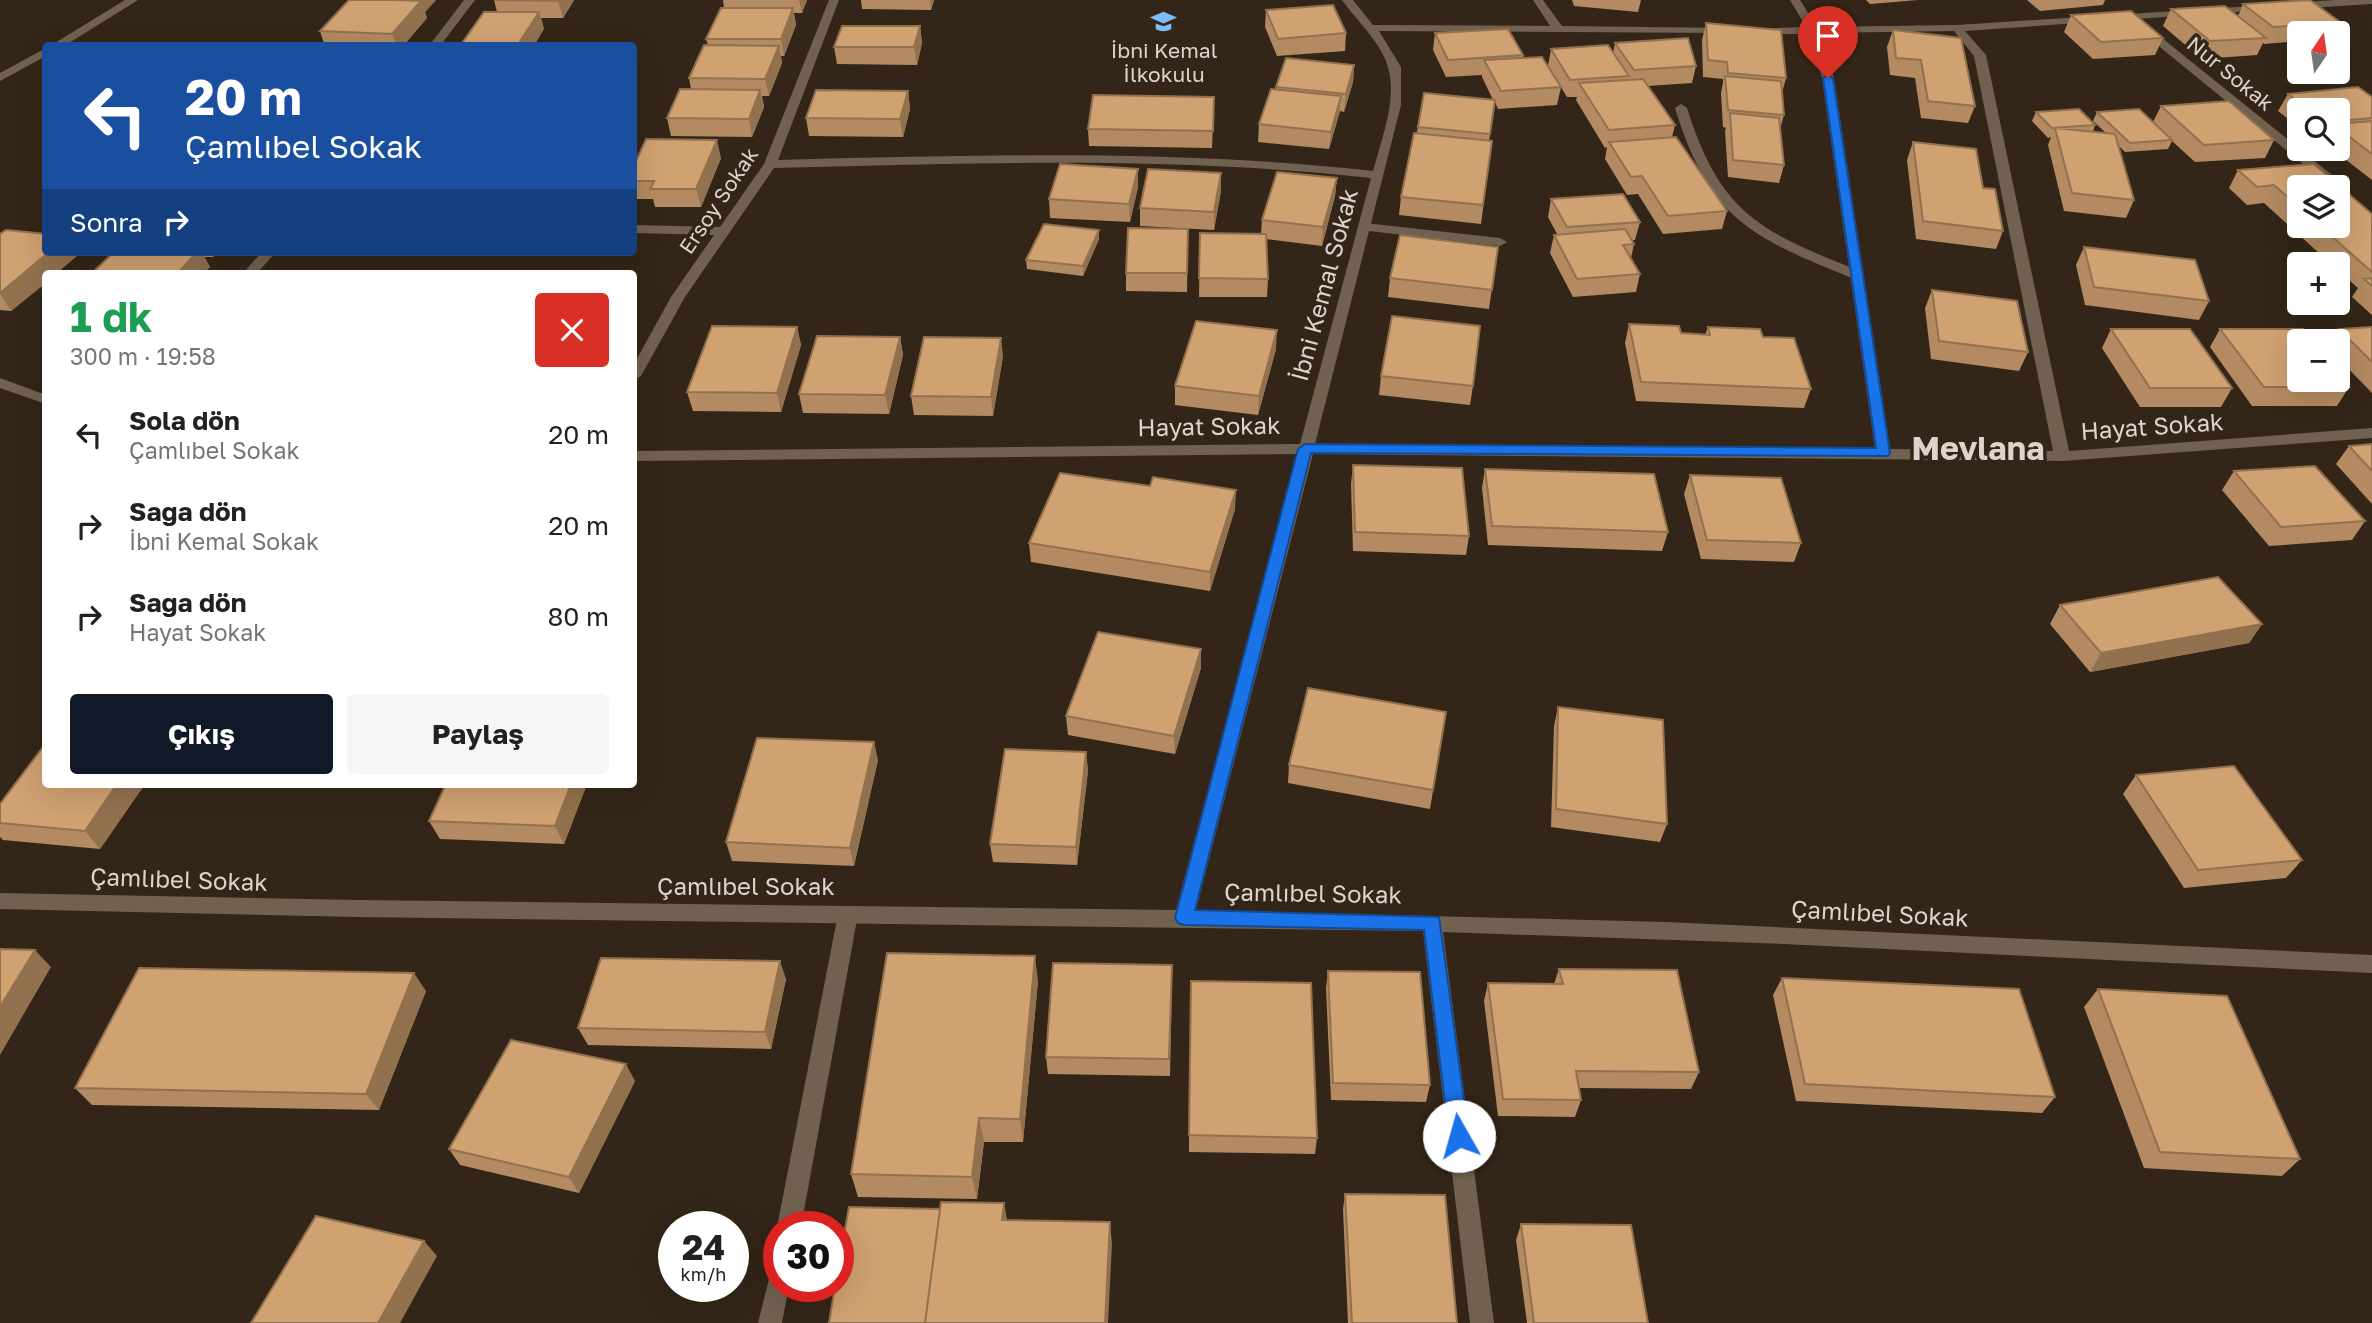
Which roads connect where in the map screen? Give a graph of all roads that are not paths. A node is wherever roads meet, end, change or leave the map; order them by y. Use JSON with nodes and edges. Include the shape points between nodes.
{"nodes":[{"id":1,"x":133,"y":0,"type":"edge"},
{"id":2,"x":470,"y":0,"type":"edge"},
{"id":3,"x":834,"y":0,"type":"edge"},
{"id":4,"x":1348,"y":0,"type":"edge"},
{"id":5,"x":1538,"y":0,"type":"edge"},
{"id":6,"x":1795,"y":0,"type":"edge"},
{"id":7,"x":2269,"y":0,"type":"edge"},
{"id":8,"x":2372,"y":1,"type":"edge"},
{"id":9,"x":2281,"y":6,"type":"junction"},
{"id":10,"x":2130,"y":16,"type":"junction"},
{"id":11,"x":1368,"y":28,"type":"junction"},
{"id":12,"x":1957,"y":28,"type":"junction"},
{"id":13,"x":1559,"y":30,"type":"junction"},
{"id":14,"x":1733,"y":30,"type":"edge"},
{"id":15,"x":1747,"y":30,"type":"edge"},
{"id":16,"x":1814,"y":31,"type":"junction"},
{"id":17,"x":62,"y":42,"type":"edge"},
{"id":18,"x":437,"y":42,"type":"edge"},
{"id":19,"x":42,"y":53,"type":"edge"},
{"id":20,"x":0,"y":78,"type":"edge"},
{"id":21,"x":1681,"y":108,"type":"dead end"},
{"id":22,"x":770,"y":164,"type":"junction"},
{"id":23,"x":1378,"y":175,"type":"junction"},
{"id":24,"x":2324,"y":175,"type":"edge"},
{"id":25,"x":1365,"y":227,"type":"junction"},
{"id":26,"x":637,"y":229,"type":"edge"},
{"id":27,"x":723,"y":231,"type":"junction"},
{"id":28,"x":1500,"y":242,"type":"dead end"},
{"id":29,"x":265,"y":256,"type":"edge"},
{"id":30,"x":253,"y":270,"type":"edge"},
{"id":31,"x":1857,"y":275,"type":"junction"},
{"id":32,"x":637,"y":371,"type":"edge"},
{"id":33,"x":0,"y":383,"type":"edge"},
{"id":34,"x":42,"y":399,"type":"edge"},
{"id":35,"x":2372,"y":433,"type":"edge"},
{"id":36,"x":1305,"y":449,"type":"junction"},
{"id":37,"x":1883,"y":453,"type":"junction"},
{"id":38,"x":637,"y":456,"type":"edge"},
{"id":39,"x":2062,"y":456,"type":"junction"},
{"id":40,"x":0,"y":901,"type":"edge"},
{"id":41,"x":848,"y":914,"type":"junction"},
{"id":42,"x":1184,"y":918,"type":"junction"},
{"id":43,"x":1432,"y":923,"type":"junction"},
{"id":44,"x":2372,"y":964,"type":"edge"},
{"id":45,"x":792,"y":1211,"type":"edge"},
{"id":46,"x":774,"y":1302,"type":"edge"},
{"id":47,"x":770,"y":1323,"type":"edge"},
{"id":48,"x":1482,"y":1323,"type":"edge"}],
"edges":[{"from":1,"to":17,"type":"street"},
{"from":2,"to":18,"type":"street"},
{"from":3,"to":22,"type":"street","name":"Ersoy Sokak"},
{"from":4,"to":11,"type":"street","name":"İbni Kemal Sokak"},
{"from":5,"to":13,"type":"street"},
{"from":6,"to":16,"type":"street"},
{"from":7,"to":9,"type":"street"},
{"from":8,"to":9,"type":"street"},
{"from":9,"to":10,"type":"street"},
{"from":10,"to":12,"type":"street"},
{"from":10,"to":24,"type":"street","name":"Nur Sokak"},
{"from":11,"to":13,"type":"street"},
{"from":11,"to":23,"type":"street","name":"İbni Kemal Sokak","via":[[1396,71]]},
{"from":12,"to":16,"type":"street"},
{"from":12,"to":39,"type":"street","via":[[1980,55]]},
{"from":13,"to":14,"type":"street"},
{"from":15,"to":16,"type":"street"},
{"from":16,"to":31,"type":"street","via":[[1828,78]]},
{"from":19,"to":20,"type":"street"},
{"from":21,"to":31,"type":"street","via":[[1689,142],[1720,198],[1772,237]]},
{"from":22,"to":23,"type":"street","via":[[1089,158],[1306,166]]},
{"from":22,"to":27,"type":"street","name":"Ersoy Sokak"},
{"from":23,"to":25,"type":"street","name":"İbni Kemal Sokak"},
{"from":25,"to":28,"type":"street"},
{"from":25,"to":36,"type":"street","name":"İbni Kemal Sokak"},
{"from":26,"to":27,"type":"street"},
{"from":27,"to":32,"type":"street","name":"Ersoy Sokak","via":[[678,297]]},
{"from":29,"to":30,"type":"street"},
{"from":31,"to":37,"type":"street"},
{"from":33,"to":34,"type":"street"},
{"from":35,"to":39,"type":"street","name":"Hayat Sokak"},
{"from":36,"to":37,"type":"street","name":"Hayat Sokak"},
{"from":36,"to":38,"type":"street","name":"Hayat Sokak"},
{"from":36,"to":42,"type":"street","name":"İbni Kemal Sokak"},
{"from":37,"to":39,"type":"street","name":"Hayat Sokak"},
{"from":40,"to":41,"type":"street","name":"Çamlıbel Sokak","via":[[282,910]]},
{"from":41,"to":42,"type":"street","name":"Çamlıbel Sokak"},
{"from":41,"to":45,"type":"street"},
{"from":42,"to":43,"type":"street","name":"Çamlıbel Sokak"},
{"from":43,"to":44,"type":"street","name":"Çamlıbel Sokak","via":[[1695,929]]},
{"from":43,"to":48,"type":"street"},
{"from":46,"to":47,"type":"street"}]}
